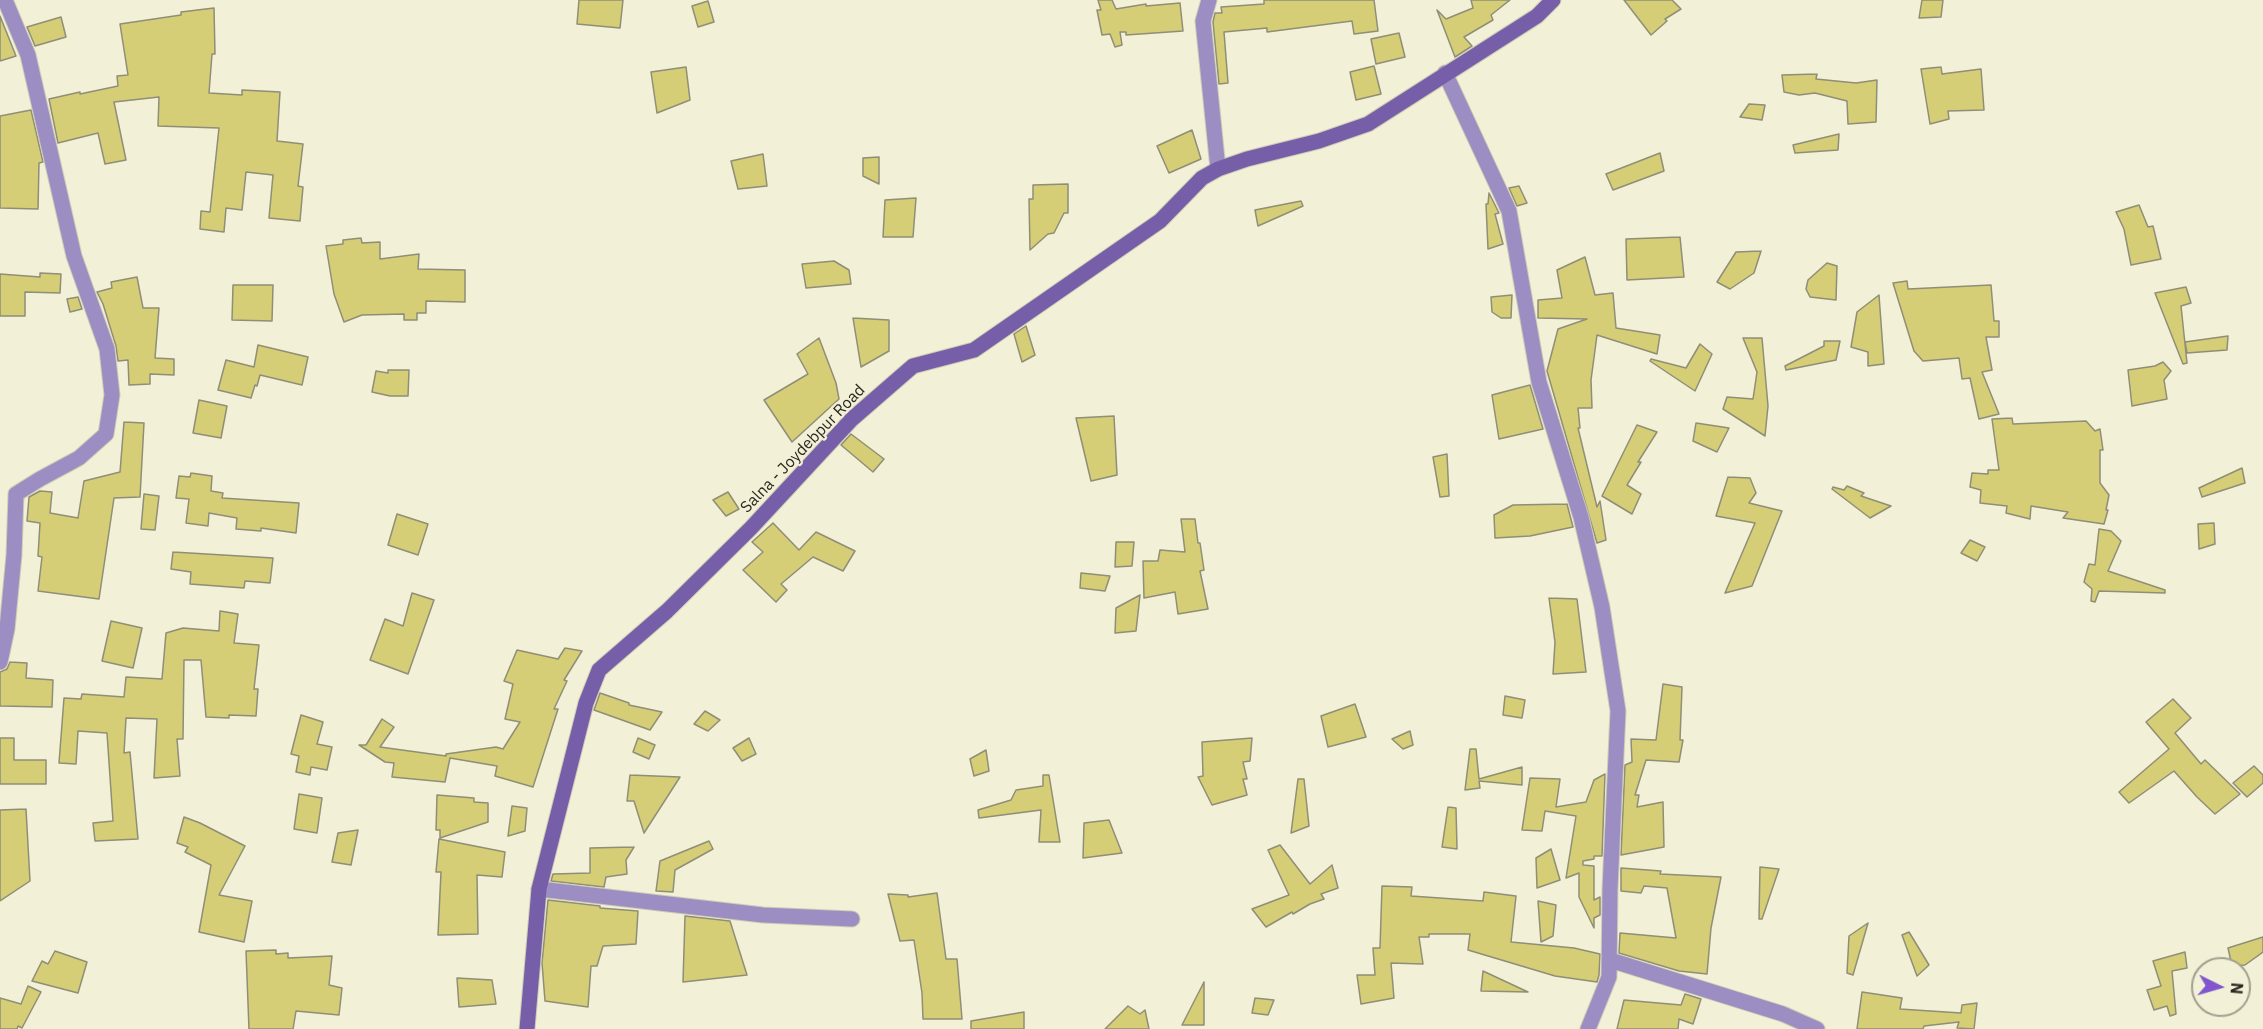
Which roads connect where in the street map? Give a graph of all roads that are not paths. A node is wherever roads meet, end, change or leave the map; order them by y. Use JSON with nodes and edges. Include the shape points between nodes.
{"nodes":[{"id":1,"x":5,"y":0,"type":"edge"},
{"id":2,"x":1209,"y":0,"type":"edge"},
{"id":3,"x":1553,"y":0,"type":"edge"},
{"id":4,"x":1446,"y":74,"type":"junction"},
{"id":5,"x":1218,"y":169,"type":"junction"},
{"id":6,"x":0,"y":662,"type":"edge"},
{"id":7,"x":539,"y":889,"type":"junction"},
{"id":8,"x":852,"y":919,"type":"dead end"},
{"id":9,"x":1610,"y":960,"type":"junction"},
{"id":10,"x":527,"y":1029,"type":"edge"},
{"id":11,"x":1588,"y":1029,"type":"edge"},
{"id":12,"x":1817,"y":1029,"type":"edge"}],
"edges":[{"from":1,"to":6,"type":"street","via":[[28,55],[74,256],[106,349],[112,395],[106,434],[79,458],[16,494],[8,629]]},
{"from":2,"to":5,"type":"street","via":[[1203,21]]},
{"from":3,"to":4,"type":"main road","name":"Salna - Joydebpur Road","via":[[1537,16]]},
{"from":4,"to":5,"type":"main road","name":"Salna - Joydebpur Road","via":[[1368,124]]},
{"from":4,"to":9,"type":"street","via":[[1509,212],[1539,382],[1581,517],[1602,607],[1618,711]]},
{"from":5,"to":7,"type":"main road","name":"Salna - Joydebpur Road","via":[[1202,178],[1160,221],[974,350],[913,366],[852,419],[667,611],[599,670],[586,703]]},
{"from":7,"to":8,"type":"street","via":[[763,915]]},
{"from":7,"to":10,"type":"main road","name":"Salna - Joydebpur Road"},
{"from":9,"to":11,"type":"street","via":[[1610,977]]},
{"from":9,"to":12,"type":"street","via":[[1783,1014]]}]}
